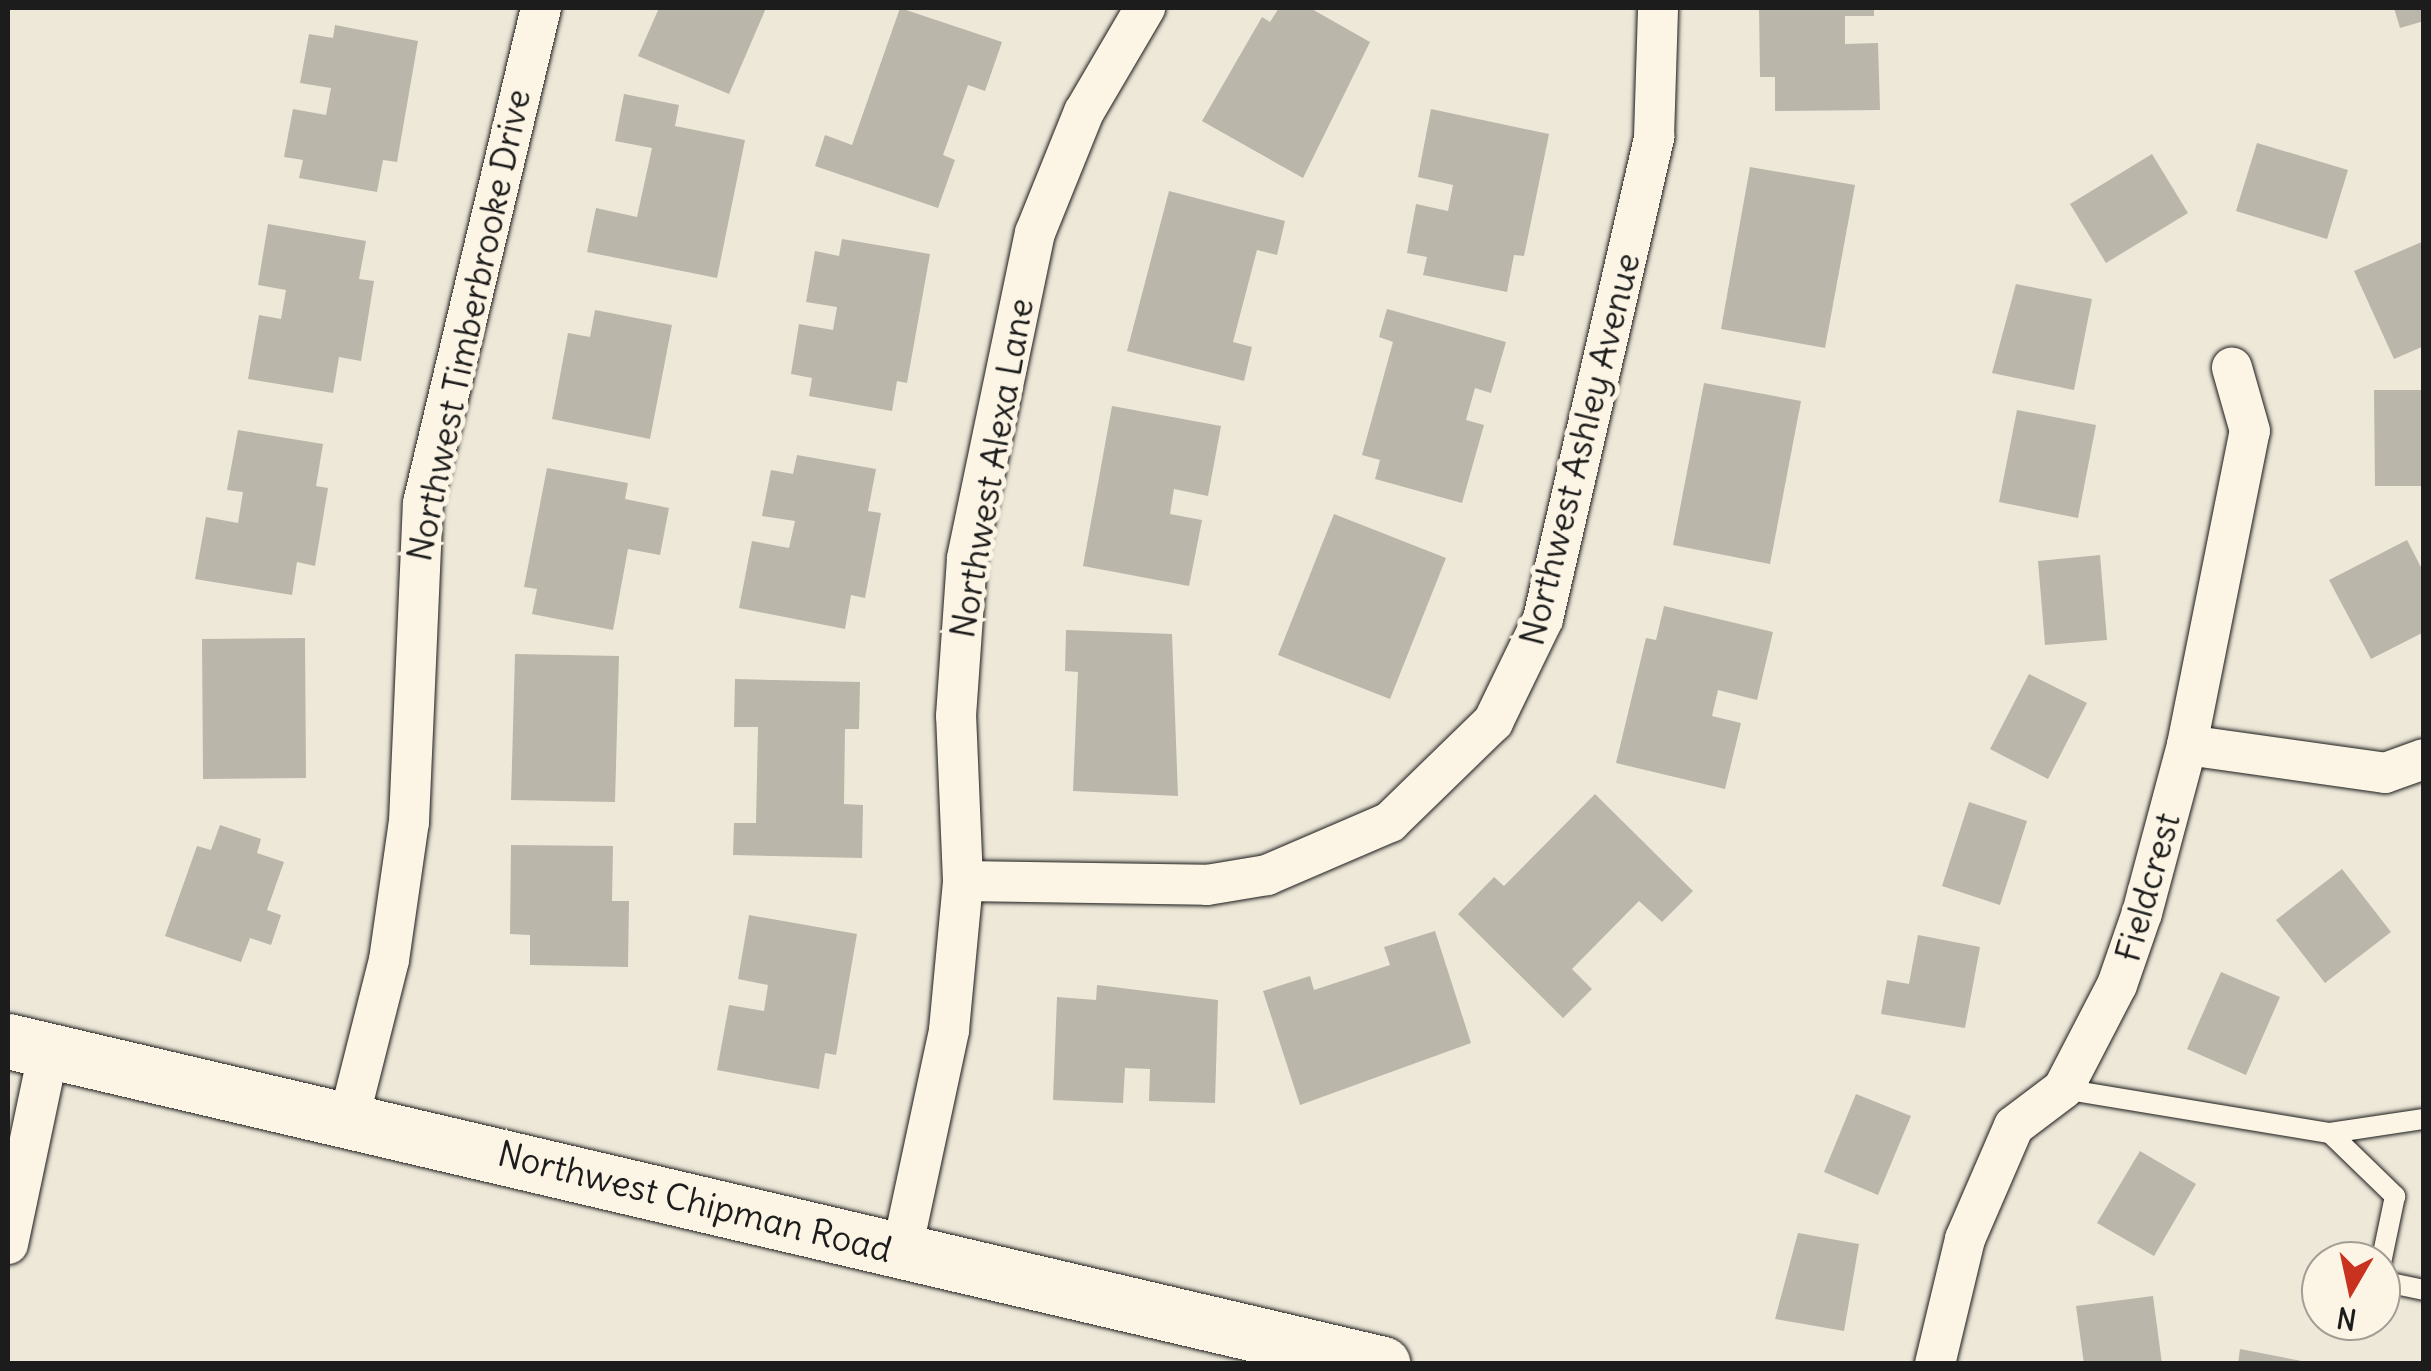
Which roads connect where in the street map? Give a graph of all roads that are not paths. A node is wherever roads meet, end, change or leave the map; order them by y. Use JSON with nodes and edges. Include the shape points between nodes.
{"nodes":[{"id":1,"x":541,"y":8,"type":"edge"},
{"id":2,"x":1145,"y":8,"type":"edge"},
{"id":3,"x":1658,"y":8,"type":"edge"},
{"id":4,"x":2232,"y":368,"type":"dead end"},
{"id":5,"x":2188,"y":745,"type":"junction"},
{"id":6,"x":2424,"y":759,"type":"edge"},
{"id":7,"x":963,"y":881,"type":"junction"},
{"id":8,"x":28,"y":1046,"type":"edge"},
{"id":9,"x":2063,"y":1089,"type":"junction"},
{"id":10,"x":350,"y":1118,"type":"junction"},
{"id":11,"x":2424,"y":1119,"type":"edge"},
{"id":12,"x":2330,"y":1134,"type":"junction"},
{"id":13,"x":2386,"y":1241,"type":"edge"},
{"id":14,"x":8,"y":1244,"type":"edge"},
{"id":15,"x":902,"y":1250,"type":"junction"},
{"id":16,"x":1383,"y":1364,"type":"edge"},
{"id":17,"x":1934,"y":1364,"type":"edge"}],
"edges":[{"from":1,"to":10,"type":"street","name":"Northwest Timberbrooke Drive","via":[[423,503],[408,822],[389,960]]},
{"from":2,"to":7,"type":"street","name":"Northwest Alexa Lane","via":[[1084,112],[1036,233],[967,558],[956,716]]},
{"from":3,"to":7,"type":"street","name":"Northwest Ashley Avenue","via":[[1654,137],[1548,600],[1493,722],[1390,822],[1268,876],[1206,885]]},
{"from":4,"to":5,"type":"street","name":"Fieldcrest","via":[[2250,431]]},
{"from":5,"to":6,"type":"street","via":[[2385,772]]},
{"from":5,"to":9,"type":"street","name":"Fieldcrest","via":[[2117,986]]},
{"from":7,"to":15,"type":"street","name":"Northwest Alexa Lane","via":[[949,1030]]},
{"from":8,"to":10,"type":"main road","name":"Northwest Chipman Road"},
{"from":8,"to":14,"type":"street"},
{"from":9,"to":12,"type":"lane"},
{"from":9,"to":17,"type":"street","name":"Fieldcrest","via":[[2014,1126],[1965,1239]]},
{"from":10,"to":15,"type":"main road","name":"Northwest Chipman Road"},
{"from":11,"to":12,"type":"lane"},
{"from":12,"to":13,"type":"lane","via":[[2395,1196]]},
{"from":15,"to":16,"type":"main road","name":"Northwest Chipman Road"}]}
